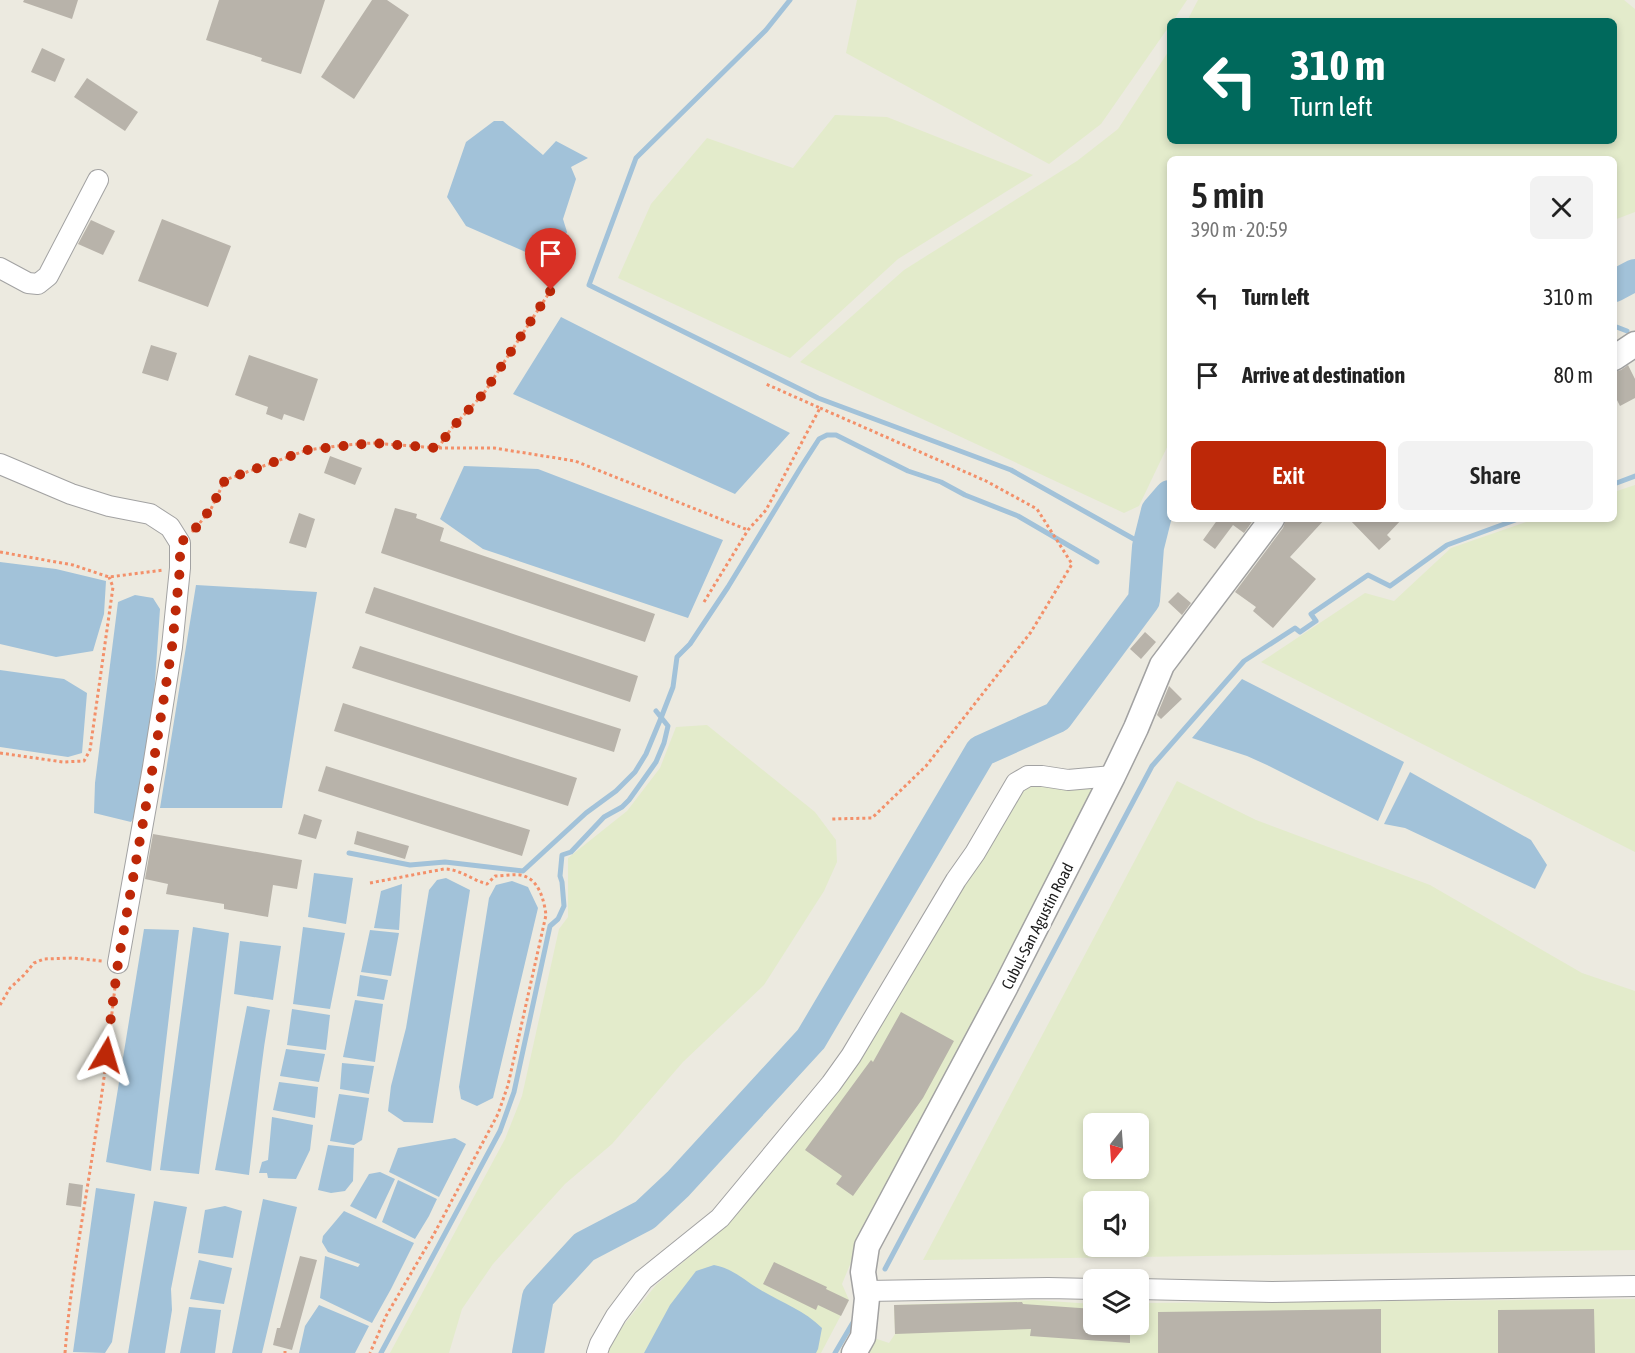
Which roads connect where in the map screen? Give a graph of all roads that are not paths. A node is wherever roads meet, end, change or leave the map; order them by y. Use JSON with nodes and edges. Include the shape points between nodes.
{"nodes":[{"id":1,"x":98,"y":180,"type":"dead end"},
{"id":2,"x":0,"y":268,"type":"edge"},
{"id":3,"x":1635,"y":344,"type":"edge"},
{"id":4,"x":1617,"y":356,"type":"edge"},
{"id":5,"x":0,"y":464,"type":"edge"},
{"id":6,"x":1270,"y":522,"type":"edge"},
{"id":7,"x":1113,"y":776,"type":"junction"},
{"id":8,"x":118,"y":963,"type":"road end"},
{"id":9,"x":1635,"y":1286,"type":"edge"},
{"id":10,"x":1083,"y":1288,"type":"edge"},
{"id":11,"x":1149,"y":1289,"type":"edge"},
{"id":12,"x":866,"y":1291,"type":"junction"},
{"id":13,"x":597,"y":1353,"type":"edge"},
{"id":14,"x":854,"y":1353,"type":"edge"}],
"edges":[{"from":1,"to":2,"type":"street","via":[[48,276],[38,284],[28,283]]},
{"from":3,"to":4,"type":"street"},
{"from":5,"to":8,"type":"street","via":[[71,494],[150,514],[170,527],[180,543],[172,647]]},
{"from":6,"to":7,"type":"street","name":"Cubul-San Agustin Road","via":[[1162,665]]},
{"from":7,"to":12,"type":"street","name":"Cubul-San Agustin Road","via":[[867,1246],[863,1272]]},
{"from":7,"to":13,"type":"street","via":[[1068,780],[1028,776],[1016,783],[831,1084],[720,1218],[643,1280],[616,1316]]},
{"from":9,"to":11,"type":"street","via":[[1272,1292]]},
{"from":10,"to":12,"type":"street"},
{"from":12,"to":14,"type":"street","name":"Cubul-San Agustin Road","via":[[863,1337]]}]}
